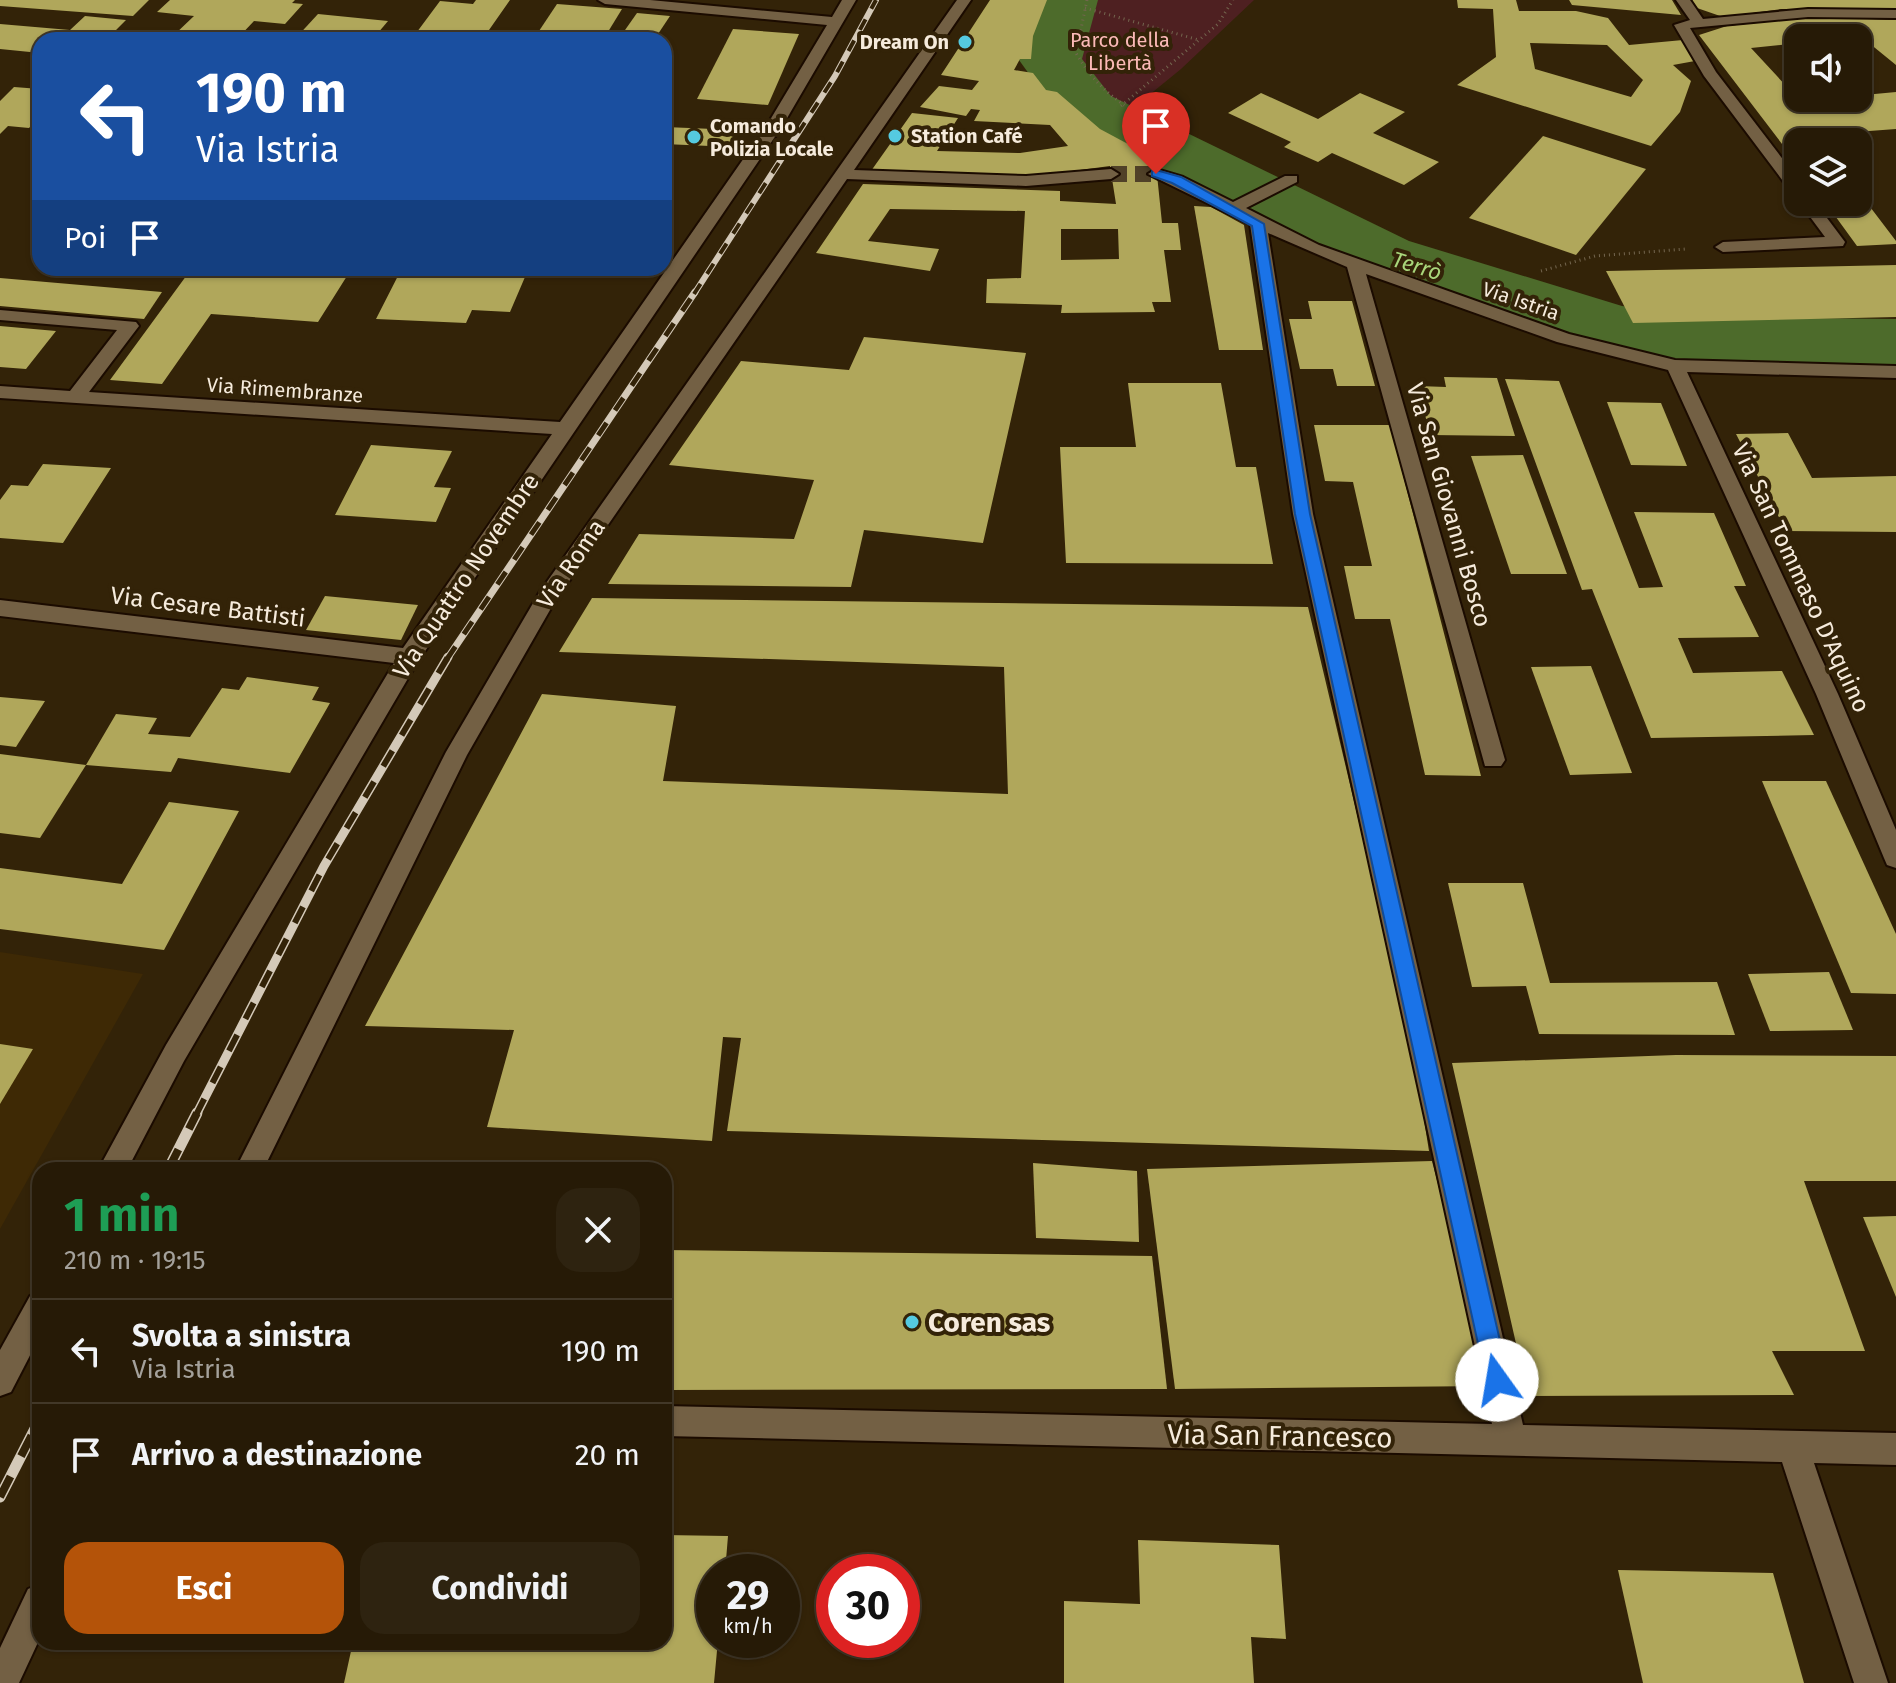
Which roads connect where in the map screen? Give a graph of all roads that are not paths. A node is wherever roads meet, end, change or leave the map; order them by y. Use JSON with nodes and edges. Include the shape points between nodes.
{"nodes":[{"id":1,"x":605,"y":0,"type":"edge"},
{"id":2,"x":849,"y":0,"type":"edge"},
{"id":3,"x":964,"y":0,"type":"edge"},
{"id":4,"x":1683,"y":0,"type":"edge"},
{"id":5,"x":1896,"y":14,"type":"edge"},
{"id":6,"x":839,"y":22,"type":"junction"},
{"id":7,"x":1700,"y":24,"type":"junction"},
{"id":8,"x":1784,"y":172,"type":"edge"},
{"id":9,"x":843,"y":174,"type":"junction"},
{"id":10,"x":1111,"y":174,"type":"tunnel mouth"},
{"id":11,"x":1156,"y":174,"type":"tunnel mouth"},
{"id":12,"x":1291,"y":179,"type":"dead end"},
{"id":13,"x":1230,"y":210,"type":"junction"},
{"id":14,"x":1818,"y":216,"type":"edge"},
{"id":15,"x":1258,"y":224,"type":"junction"},
{"id":16,"x":1723,"y":247,"type":"road end"},
{"id":17,"x":1355,"y":265,"type":"junction"},
{"id":18,"x":672,"y":275,"type":"edge"},
{"id":19,"x":671,"y":276,"type":"edge"},
{"id":20,"x":0,"y":315,"type":"edge"},
{"id":21,"x":1675,"y":366,"type":"junction"},
{"id":22,"x":1896,"y":372,"type":"edge"},
{"id":23,"x":0,"y":392,"type":"edge"},
{"id":24,"x":74,"y":398,"type":"junction"},
{"id":25,"x":566,"y":429,"type":"junction"},
{"id":26,"x":0,"y":608,"type":"edge"},
{"id":27,"x":409,"y":657,"type":"junction"},
{"id":28,"x":1493,"y":760,"type":"dead end"},
{"id":29,"x":1896,"y":858,"type":"edge"},
{"id":30,"x":116,"y":1162,"type":"edge"},
{"id":31,"x":253,"y":1162,"type":"edge"},
{"id":32,"x":32,"y":1321,"type":"edge"},
{"id":33,"x":0,"y":1381,"type":"edge"},
{"id":34,"x":672,"y":1421,"type":"edge"},
{"id":35,"x":1511,"y":1441,"type":"junction"},
{"id":36,"x":1793,"y":1447,"type":"junction"},
{"id":37,"x":1896,"y":1449,"type":"edge"},
{"id":38,"x":32,"y":1618,"type":"edge"},
{"id":39,"x":1,"y":1683,"type":"edge"},
{"id":40,"x":1871,"y":1683,"type":"edge"}],
"edges":[{"from":1,"to":6,"type":"street"},
{"from":2,"to":6,"type":"street","name":"Via Quattro Novembre"},
{"from":3,"to":9,"type":"street","name":"Via Roma"},
{"from":4,"to":7,"type":"street"},
{"from":5,"to":7,"type":"street","via":[[1808,13]]},
{"from":6,"to":18,"type":"street","name":"Via Quattro Novembre"},
{"from":7,"to":8,"type":"street","via":[[1681,25],[1709,73]]},
{"from":9,"to":10,"type":"street","via":[[1026,181]]},
{"from":9,"to":31,"type":"street","name":"Via Roma","via":[[546,598],[457,752]]},
{"from":11,"to":13,"type":"street","name":"Via Istria"},
{"from":12,"to":13,"type":"street"},
{"from":13,"to":15,"type":"street","name":"Via Istria"},
{"from":14,"to":16,"type":"street","via":[[1837,242]]},
{"from":15,"to":17,"type":"street","name":"Via Istria"},
{"from":15,"to":35,"type":"street","via":[[1303,514]]},
{"from":17,"to":21,"type":"street","name":"Via Istria","via":[[1563,338]]},
{"from":17,"to":28,"type":"street","name":"Via San Giovanni Bosco"},
{"from":19,"to":25,"type":"street","name":"Via Quattro Novembre"},
{"from":20,"to":24,"type":"street","via":[[130,326]]},
{"from":21,"to":22,"type":"street","name":"Via Istria"},
{"from":21,"to":29,"type":"street","name":"Via San Tommaso D'Aquino","via":[[1827,694]]},
{"from":23,"to":24,"type":"street","name":"Via Rimembranze"},
{"from":24,"to":25,"type":"street","name":"Via Rimembranze"},
{"from":25,"to":27,"type":"street","name":"Via Quattro Novembre"},
{"from":26,"to":27,"type":"street","name":"Via Cesare Battisti"},
{"from":27,"to":30,"type":"street","name":"Via Quattro Novembre"},
{"from":32,"to":33,"type":"street"},
{"from":34,"to":35,"type":"street","name":"Via San Francesco"},
{"from":35,"to":36,"type":"street","name":"Via San Francesco"},
{"from":36,"to":37,"type":"street","name":"Via San Francesco"},
{"from":36,"to":40,"type":"street"},
{"from":38,"to":39,"type":"street"}]}
